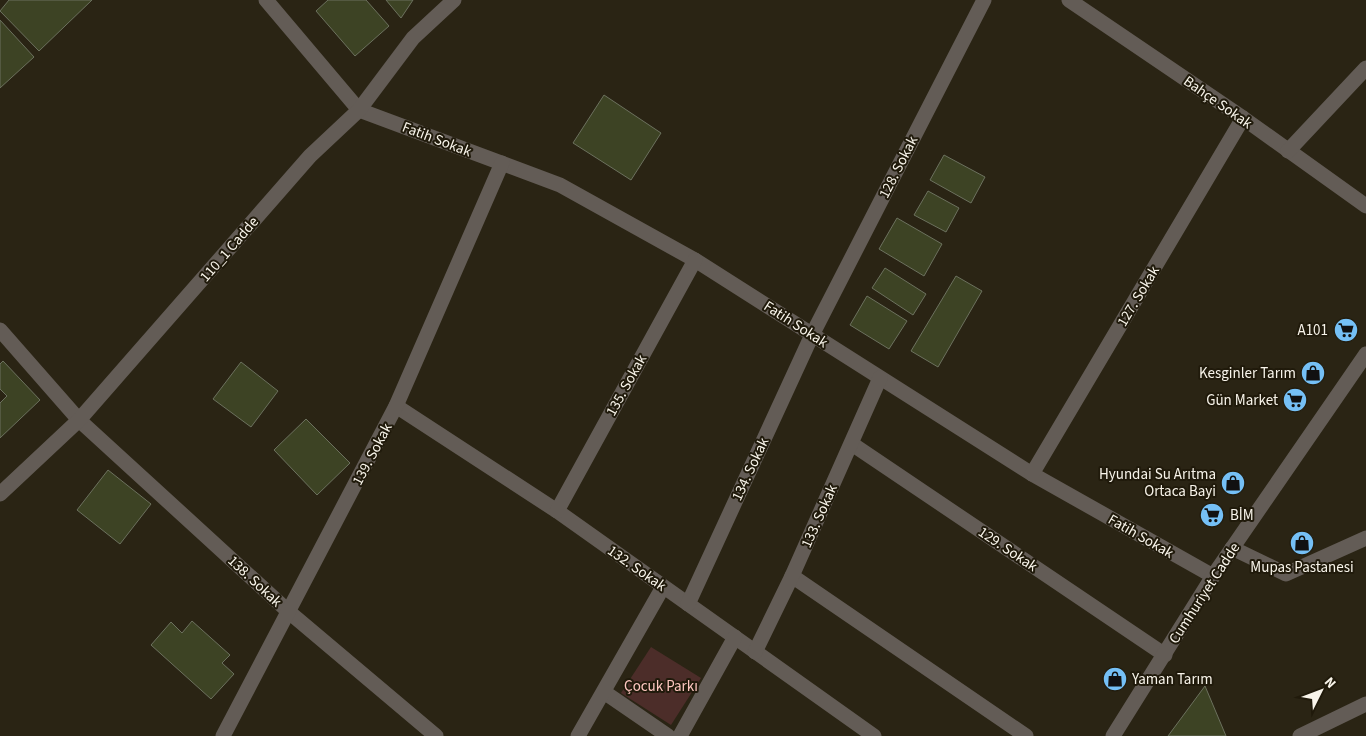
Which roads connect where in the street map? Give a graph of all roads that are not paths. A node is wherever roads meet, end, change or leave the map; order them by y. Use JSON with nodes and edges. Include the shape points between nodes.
{"nodes":[{"id":1,"x":266,"y":0,"type":"edge"},
{"id":2,"x":454,"y":0,"type":"edge"},
{"id":3,"x":984,"y":0,"type":"edge"},
{"id":4,"x":1069,"y":0,"type":"edge"},
{"id":5,"x":1366,"y":68,"type":"edge"},
{"id":6,"x":359,"y":110,"type":"junction"},
{"id":7,"x":1243,"y":118,"type":"junction"},
{"id":8,"x":1288,"y":151,"type":"junction"},
{"id":9,"x":502,"y":163,"type":"junction"},
{"id":10,"x":1366,"y":206,"type":"edge"},
{"id":11,"x":695,"y":260,"type":"junction"},
{"id":12,"x":0,"y":330,"type":"edge"},
{"id":13,"x":812,"y":334,"type":"junction"},
{"id":14,"x":1366,"y":354,"type":"edge"},
{"id":15,"x":880,"y":378,"type":"junction"},
{"id":16,"x":396,"y":406,"type":"junction"},
{"id":17,"x":79,"y":420,"type":"junction"},
{"id":18,"x":852,"y":444,"type":"junction"},
{"id":19,"x":1032,"y":474,"type":"junction"},
{"id":20,"x":0,"y":494,"type":"edge"},
{"id":21,"x":557,"y":511,"type":"junction"},
{"id":22,"x":1366,"y":538,"type":"edge"},
{"id":23,"x":1232,"y":548,"type":"junction"},
{"id":24,"x":792,"y":576,"type":"junction"},
{"id":25,"x":1213,"y":576,"type":"junction"},
{"id":26,"x":663,"y":587,"type":"junction"},
{"id":27,"x":688,"y":604,"type":"junction"},
{"id":28,"x":289,"y":612,"type":"junction"},
{"id":29,"x":735,"y":637,"type":"junction"},
{"id":30,"x":755,"y":652,"type":"junction"},
{"id":31,"x":1165,"y":655,"type":"junction"},
{"id":32,"x":604,"y":692,"type":"junction"},
{"id":33,"x":1366,"y":704,"type":"edge"},
{"id":34,"x":223,"y":736,"type":"edge"},
{"id":35,"x":436,"y":736,"type":"edge"},
{"id":36,"x":578,"y":736,"type":"edge"},
{"id":37,"x":668,"y":736,"type":"edge"},
{"id":38,"x":680,"y":736,"type":"edge"},
{"id":39,"x":874,"y":736,"type":"edge"},
{"id":40,"x":1026,"y":736,"type":"edge"},
{"id":41,"x":1113,"y":736,"type":"edge"},
{"id":42,"x":1300,"y":736,"type":"edge"}],
"edges":[{"from":1,"to":6,"type":"street"},
{"from":2,"to":6,"type":"street","name":"110_1 Cadde","via":[[413,38]]},
{"from":3,"to":13,"type":"street","name":"128. Sokak"},
{"from":4,"to":7,"type":"street","name":"Bahçe Sokak"},
{"from":5,"to":8,"type":"street"},
{"from":6,"to":9,"type":"street","name":"Fatih Sokak"},
{"from":6,"to":17,"type":"street","name":"110_1 Cadde","via":[[310,156]]},
{"from":7,"to":8,"type":"street","name":"Bahçe Sokak"},
{"from":7,"to":19,"type":"street","name":"127. Sokak"},
{"from":8,"to":10,"type":"street","name":"Bahçe Sokak"},
{"from":9,"to":11,"type":"street","name":"Fatih Sokak","via":[[560,185]]},
{"from":9,"to":16,"type":"street","name":"139. Sokak"},
{"from":11,"to":13,"type":"street","name":"Fatih Sokak"},
{"from":11,"to":21,"type":"street","name":"135. Sokak"},
{"from":12,"to":17,"type":"street","name":"138. Sokak"},
{"from":13,"to":15,"type":"street","name":"Fatih Sokak"},
{"from":13,"to":27,"type":"street","name":"134. Sokak"},
{"from":14,"to":23,"type":"street","name":"Cumhuriyet Cadde"},
{"from":15,"to":18,"type":"street","name":"133. Sokak"},
{"from":15,"to":19,"type":"street","name":"Fatih Sokak"},
{"from":16,"to":21,"type":"street","name":"132. Sokak"},
{"from":16,"to":28,"type":"street","name":"139. Sokak"},
{"from":17,"to":20,"type":"street","name":"110_1 Cadde"},
{"from":17,"to":28,"type":"street","name":"138. Sokak"},
{"from":18,"to":24,"type":"street","name":"133. Sokak"},
{"from":18,"to":31,"type":"street","name":"129. Sokak"},
{"from":19,"to":25,"type":"street","name":"Fatih Sokak"},
{"from":21,"to":26,"type":"street","name":"132. Sokak"},
{"from":22,"to":23,"type":"street","via":[[1286,574]]},
{"from":23,"to":25,"type":"street","name":"Cumhuriyet Cadde"},
{"from":24,"to":30,"type":"street","name":"133. Sokak"},
{"from":24,"to":40,"type":"street"},
{"from":25,"to":31,"type":"street","name":"Cumhuriyet Cadde"},
{"from":26,"to":27,"type":"street","name":"132. Sokak"},
{"from":26,"to":32,"type":"street"},
{"from":27,"to":29,"type":"street","name":"132. Sokak"},
{"from":28,"to":34,"type":"street","name":"139. Sokak"},
{"from":28,"to":35,"type":"street","name":"138. Sokak"},
{"from":29,"to":30,"type":"street","name":"132. Sokak"},
{"from":29,"to":38,"type":"street"},
{"from":30,"to":39,"type":"street","name":"132. Sokak"},
{"from":31,"to":41,"type":"street","name":"Cumhuriyet Cadde"},
{"from":32,"to":36,"type":"street"},
{"from":32,"to":37,"type":"street"},
{"from":33,"to":42,"type":"street"}]}
